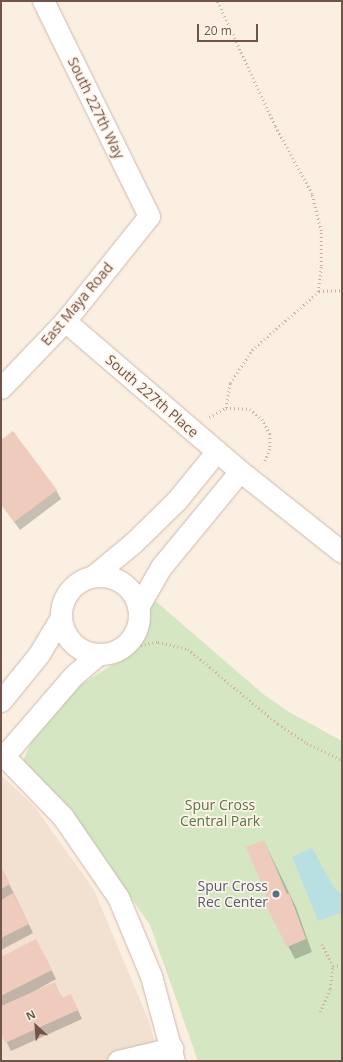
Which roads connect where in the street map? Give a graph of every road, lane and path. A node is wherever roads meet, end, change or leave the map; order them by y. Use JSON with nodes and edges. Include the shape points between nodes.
{"nodes":[{"id":1,"x":43,"y":1,"type":"edge"},
{"id":2,"x":217,"y":1,"type":"edge"},
{"id":3,"x":149,"y":216,"type":"joint"},
{"id":4,"x":342,"y":290,"type":"edge"},
{"id":5,"x":318,"y":292,"type":"junction"},
{"id":6,"x":65,"y":321,"type":"junction"},
{"id":7,"x":1,"y":388,"type":"edge"},
{"id":8,"x":226,"y":408,"type":"junction"},
{"id":9,"x":197,"y":434,"type":"junction"},
{"id":10,"x":217,"y":452,"type":"junction"},
{"id":11,"x":246,"y":476,"type":"junction"},
{"id":12,"x":342,"y":552,"type":"edge"},
{"id":13,"x":93,"y":576,"type":"junction"},
{"id":14,"x":138,"y":607,"type":"junction"},
{"id":15,"x":60,"y":619,"type":"junction"},
{"id":16,"x":121,"y":648,"type":"junction"},
{"id":17,"x":98,"y":655,"type":"junction"},
{"id":18,"x":1,"y":701,"type":"edge"},
{"id":19,"x":3,"y":754,"type":"edge"},
{"id":20,"x":342,"y":760,"type":"edge"},
{"id":21,"x":322,"y":944,"type":"dead end"},
{"id":22,"x":342,"y":965,"type":"edge"},
{"id":23,"x":333,"y":966,"type":"junction"},
{"id":24,"x":320,"y":1012,"type":"dead end"},
{"id":25,"x":173,"y":1055,"type":"edge"},
{"id":26,"x":118,"y":1061,"type":"edge"}],
"edges":[{"from":1,"to":3,"type":"street","name":"South 227th Way"},
{"from":2,"to":5,"type":"path","via":[[275,126],[312,194],[321,231]]},
{"from":3,"to":6,"type":"street","name":"East Maya Road"},
{"from":4,"to":5,"type":"path"},
{"from":5,"to":8,"type":"path","via":[[252,350],[230,383]]},
{"from":6,"to":7,"type":"street","name":"East Maya Road"},
{"from":6,"to":9,"type":"street","name":"South 227th Place"},
{"from":8,"to":9,"type":"path","via":[[204,422]]},
{"from":8,"to":11,"type":"path","via":[[250,409],[262,419],[270,434],[270,449],[266,462]]},
{"from":9,"to":10,"type":"street","name":"South 227th Place"},
{"from":10,"to":11,"type":"street","name":"South 227th Place"},
{"from":10,"to":13,"type":"street","via":[[177,500],[133,543]]},
{"from":11,"to":12,"type":"street","name":"South 227th Place"},
{"from":11,"to":14,"type":"street","via":[[161,567]]},
{"from":13,"to":14,"type":"street","via":[[105,576],[127,586]]},
{"from":13,"to":15,"type":"street","via":[[82,580],[69,592],[61,607]]},
{"from":14,"to":16,"type":"street","via":[[136,630]]},
{"from":15,"to":17,"type":"street","via":[[63,630],[77,648]]},
{"from":15,"to":18,"type":"street","via":[[39,654]]},
{"from":16,"to":17,"type":"street"},
{"from":16,"to":20,"type":"path","via":[[158,642],[188,648],[278,724],[307,743]]},
{"from":17,"to":19,"type":"street","via":[[74,675]]},
{"from":19,"to":25,"type":"street","via":[[63,817],[118,897],[152,976]]},
{"from":21,"to":23,"type":"path"},
{"from":22,"to":23,"type":"path"},
{"from":23,"to":24,"type":"path","via":[[330,989]]},
{"from":25,"to":26,"type":"street"}]}
